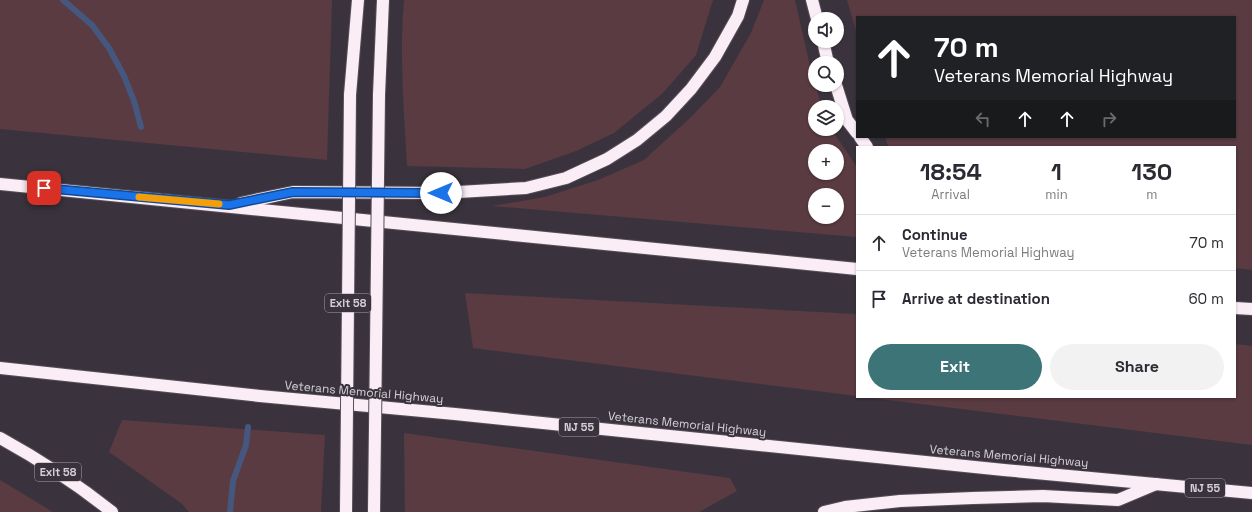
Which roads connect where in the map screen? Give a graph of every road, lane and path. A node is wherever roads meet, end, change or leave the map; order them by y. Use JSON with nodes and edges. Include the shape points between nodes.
{"nodes":[{"id":1,"x":358,"y":0,"type":"edge"},
{"id":2,"x":383,"y":0,"type":"edge"},
{"id":3,"x":743,"y":0,"type":"edge"},
{"id":4,"x":812,"y":0,"type":"edge"},
{"id":5,"x":815,"y":12,"type":"edge"},
{"id":6,"x":838,"y":92,"type":"edge"},
{"id":7,"x":856,"y":132,"type":"edge"},
{"id":8,"x":0,"y":184,"type":"edge"},
{"id":9,"x":229,"y":205,"type":"junction"},
{"id":10,"x":856,"y":269,"type":"edge"},
{"id":11,"x":1236,"y":308,"type":"edge"},
{"id":12,"x":1252,"y":309,"type":"edge"},
{"id":13,"x":0,"y":368,"type":"edge"},
{"id":14,"x":0,"y":438,"type":"edge"},
{"id":15,"x":1158,"y":483,"type":"junction"},
{"id":16,"x":1252,"y":493,"type":"edge"},
{"id":17,"x":112,"y":512,"type":"edge"},
{"id":18,"x":346,"y":512,"type":"edge"},
{"id":19,"x":374,"y":512,"type":"edge"},
{"id":20,"x":824,"y":512,"type":"edge"}],
"edges":[{"from":1,"to":18,"type":"highway","number":"Exit 58","bridge":true,"via":[[350,95]]},
{"from":2,"to":19,"type":"highway","bridge":true,"via":[[379,95]]},
{"from":3,"to":9,"type":"highway","via":[[738,16],[715,56],[691,89],[666,116],[637,140],[607,159],[566,178],[526,188],[441,193],[293,192]]},
{"from":4,"to":5,"type":"highway"},
{"from":6,"to":7,"type":"highway","via":[[847,120]]},
{"from":8,"to":9,"type":"highway"},
{"from":9,"to":10,"type":"highway"},
{"from":11,"to":12,"type":"highway"},
{"from":13,"to":15,"type":"highway","name":"Veterans Memorial Highway","number":"NJ 55","via":[[268,397]]},
{"from":14,"to":17,"type":"highway","number":"Exit 58","via":[[84,490]]},
{"from":15,"to":16,"type":"highway","name":"Veterans Memorial Highway","number":"NJ 55"},
{"from":15,"to":20,"type":"highway","via":[[1118,500],[1043,496],[973,498],[900,501]]}]}
